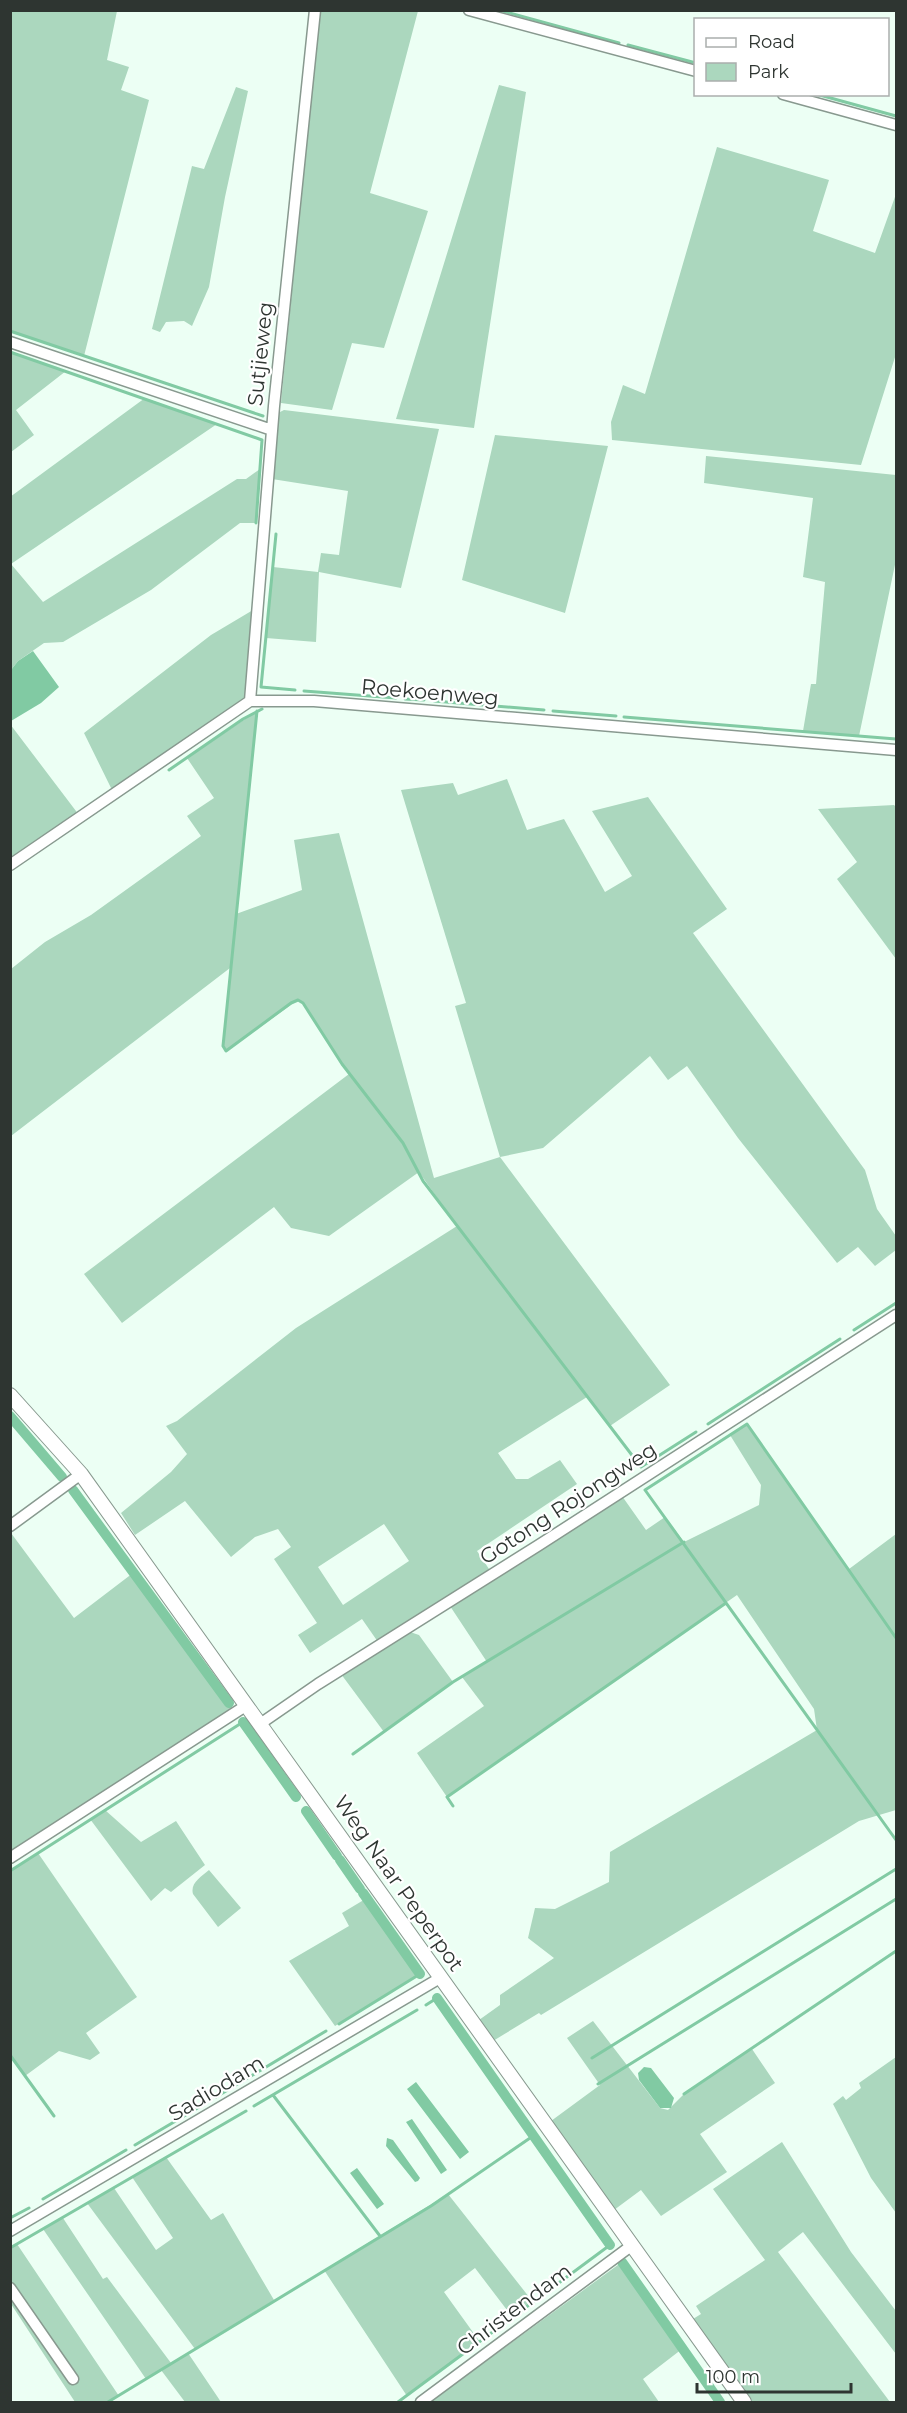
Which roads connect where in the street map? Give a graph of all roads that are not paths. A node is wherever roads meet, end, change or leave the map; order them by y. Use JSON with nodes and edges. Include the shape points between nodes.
{"nodes":[{"id":1,"x":315,"y":10,"type":"edge"},
{"id":2,"x":470,"y":10,"type":"edge"},
{"id":3,"x":694,"y":70,"type":"edge"},
{"id":4,"x":790,"y":96,"type":"edge"},
{"id":5,"x":897,"y":125,"type":"edge"},
{"id":6,"x":10,"y":342,"type":"edge"},
{"id":7,"x":272,"y":430,"type":"junction"},
{"id":8,"x":250,"y":701,"type":"junction"},
{"id":9,"x":897,"y":750,"type":"edge"},
{"id":10,"x":10,"y":865,"type":"edge"},
{"id":11,"x":897,"y":1315,"type":"edge"},
{"id":12,"x":10,"y":1395,"type":"edge"},
{"id":13,"x":81,"y":1474,"type":"junction"},
{"id":14,"x":10,"y":1526,"type":"edge"},
{"id":15,"x":247,"y":1705,"type":"junction"},
{"id":16,"x":260,"y":1724,"type":"junction"},
{"id":17,"x":10,"y":1858,"type":"edge"},
{"id":18,"x":440,"y":1978,"type":"junction"},
{"id":19,"x":10,"y":2231,"type":"edge"},
{"id":20,"x":631,"y":2246,"type":"junction"},
{"id":21,"x":10,"y":2288,"type":"edge"},
{"id":22,"x":73,"y":2379,"type":"dead end"},
{"id":23,"x":421,"y":2403,"type":"edge"},
{"id":24,"x":744,"y":2403,"type":"edge"}],
"edges":[{"from":1,"to":7,"type":"street","name":"Sutjieweg"},
{"from":2,"to":3,"type":"street"},
{"from":4,"to":5,"type":"street"},
{"from":6,"to":7,"type":"street"},
{"from":7,"to":8,"type":"street","name":"Sutjieweg"},
{"from":8,"to":9,"type":"street","name":"Roekoenweg","via":[[314,701]]},
{"from":8,"to":10,"type":"street"},
{"from":11,"to":16,"type":"street","name":"Gotong Rojongweg"},
{"from":12,"to":13,"type":"street","name":"Weg Naar Peperpot"},
{"from":13,"to":14,"type":"street"},
{"from":13,"to":15,"type":"street","name":"Weg Naar Peperpot"},
{"from":15,"to":16,"type":"street","name":"Weg Naar Peperpot"},
{"from":15,"to":17,"type":"street"},
{"from":16,"to":18,"type":"street","name":"Weg Naar Peperpot"},
{"from":18,"to":19,"type":"street","name":"Sadiodam"},
{"from":18,"to":20,"type":"street","name":"Weg Naar Peperpot"},
{"from":20,"to":23,"type":"street","name":"Christendam"},
{"from":20,"to":24,"type":"street","name":"Weg Naar Peperpot"},
{"from":21,"to":22,"type":"street"}]}
